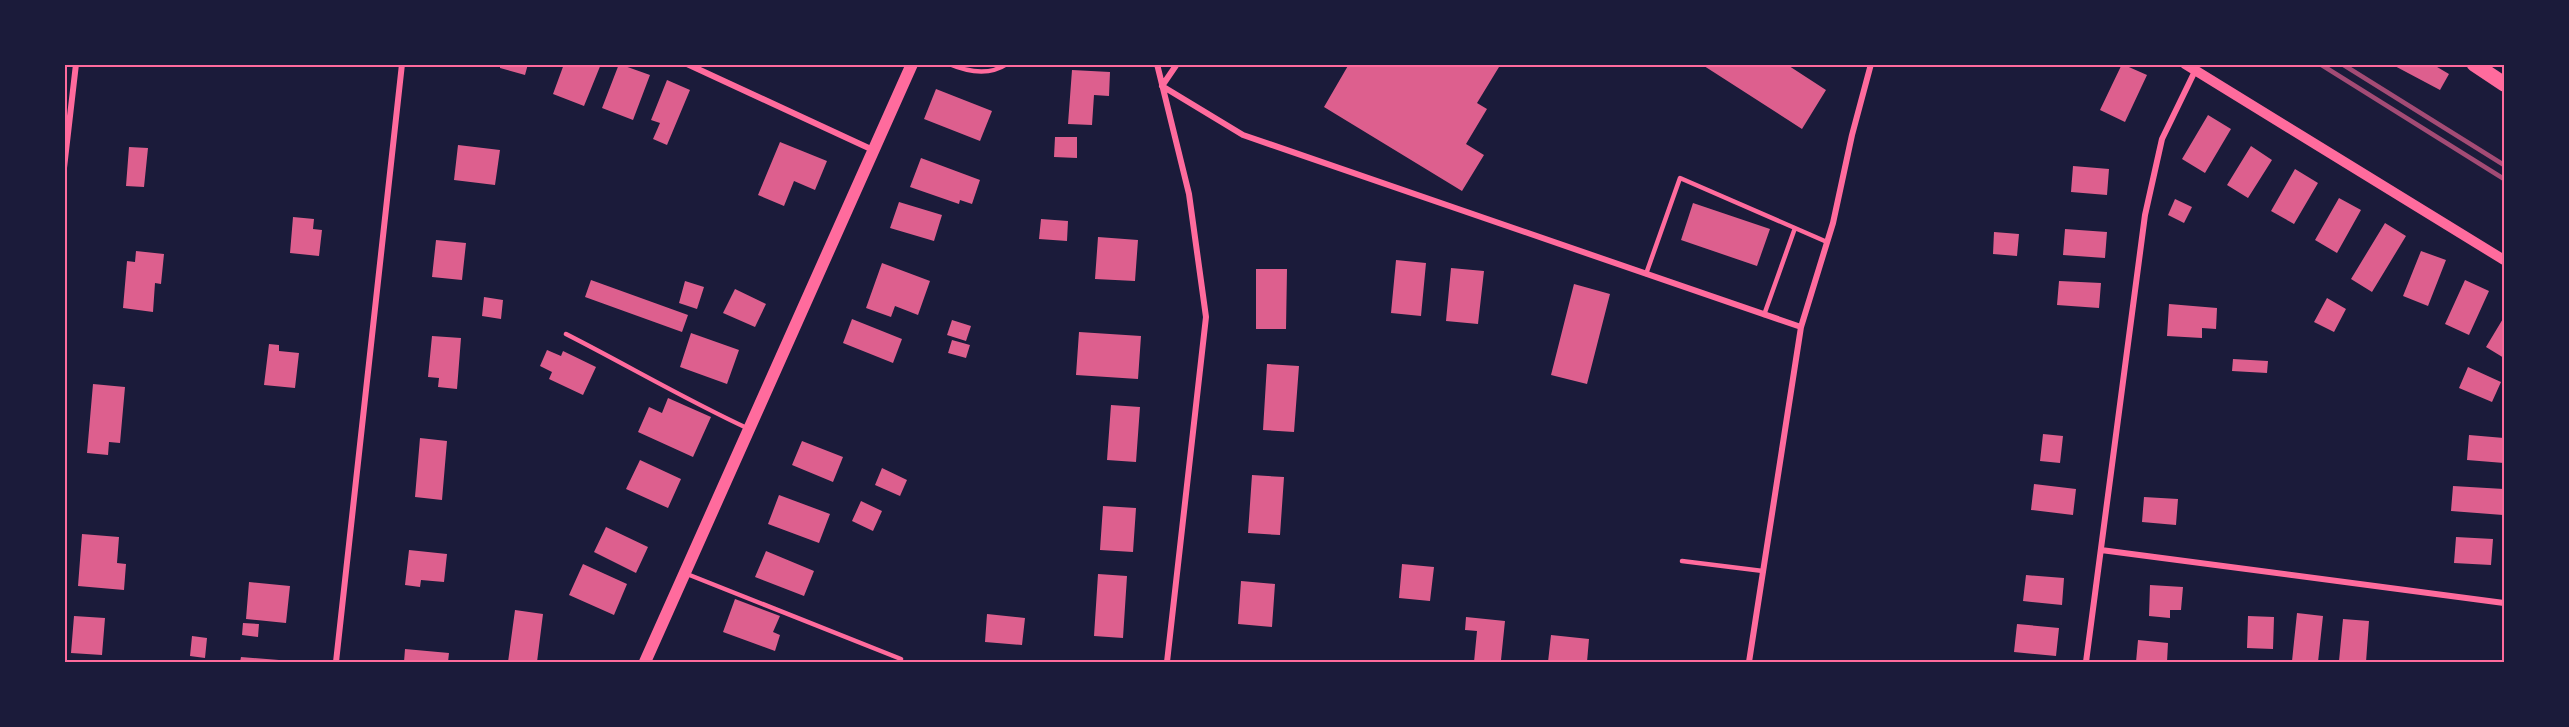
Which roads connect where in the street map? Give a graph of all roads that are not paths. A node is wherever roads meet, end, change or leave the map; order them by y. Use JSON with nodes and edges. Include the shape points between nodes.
{"nodes":[{"id":1,"x":75,"y":64,"type":"edge"},
{"id":2,"x":402,"y":64,"type":"edge"},
{"id":3,"x":687,"y":64,"type":"edge"},
{"id":4,"x":912,"y":64,"type":"edge"},
{"id":5,"x":949,"y":64,"type":"edge"},
{"id":6,"x":1007,"y":64,"type":"edge"},
{"id":7,"x":1157,"y":64,"type":"edge"},
{"id":8,"x":1177,"y":64,"type":"edge"},
{"id":9,"x":1871,"y":64,"type":"edge"},
{"id":10,"x":2185,"y":64,"type":"edge"},
{"id":11,"x":2474,"y":64,"type":"edge"},
{"id":12,"x":2195,"y":71,"type":"junction"},
{"id":13,"x":2505,"y":84,"type":"edge"},
{"id":14,"x":1162,"y":86,"type":"junction"},
{"id":15,"x":873,"y":150,"type":"junction"},
{"id":16,"x":64,"y":168,"type":"edge"},
{"id":17,"x":1795,"y":228,"type":"junction"},
{"id":18,"x":1827,"y":242,"type":"junction"},
{"id":19,"x":2505,"y":260,"type":"edge"},
{"id":20,"x":1646,"y":274,"type":"junction"},
{"id":21,"x":1764,"y":315,"type":"junction"},
{"id":22,"x":1801,"y":327,"type":"junction"},
{"id":23,"x":566,"y":334,"type":"dead end"},
{"id":24,"x":749,"y":429,"type":"junction"},
{"id":25,"x":2101,"y":550,"type":"junction"},
{"id":26,"x":1682,"y":561,"type":"dead end"},
{"id":27,"x":1763,"y":571,"type":"junction"},
{"id":28,"x":685,"y":573,"type":"junction"},
{"id":29,"x":2505,"y":603,"type":"edge"},
{"id":30,"x":901,"y":659,"type":"dead end"},
{"id":31,"x":336,"y":663,"type":"edge"},
{"id":32,"x":645,"y":663,"type":"edge"},
{"id":33,"x":1167,"y":663,"type":"edge"},
{"id":34,"x":1749,"y":663,"type":"edge"},
{"id":35,"x":2086,"y":663,"type":"edge"}],
"edges":[{"from":1,"to":16,"type":"street"},
{"from":2,"to":31,"type":"street"},
{"from":3,"to":15,"type":"street"},
{"from":4,"to":15,"type":"main road"},
{"from":5,"to":6,"type":"lane","via":[[974,72],[997,71]]},
{"from":7,"to":14,"type":"street"},
{"from":8,"to":14,"type":"street"},
{"from":9,"to":18,"type":"street"},
{"from":10,"to":12,"type":"street"},
{"from":11,"to":13,"type":"main road"},
{"from":12,"to":19,"type":"street"},
{"from":12,"to":25,"type":"street","via":[[2162,139],[2145,214]]},
{"from":14,"to":20,"type":"street","via":[[1244,135]]},
{"from":14,"to":33,"type":"street","via":[[1190,194],[1206,317]]},
{"from":15,"to":24,"type":"main road"},
{"from":17,"to":18,"type":"lane"},
{"from":17,"to":20,"type":"lane","via":[[1680,178]]},
{"from":17,"to":21,"type":"lane"},
{"from":18,"to":22,"type":"street"},
{"from":20,"to":21,"type":"street"},
{"from":21,"to":22,"type":"street"},
{"from":22,"to":27,"type":"street"},
{"from":23,"to":24,"type":"lane"},
{"from":24,"to":28,"type":"main road"},
{"from":25,"to":29,"type":"street"},
{"from":25,"to":35,"type":"street"},
{"from":26,"to":27,"type":"lane"},
{"from":27,"to":34,"type":"street"},
{"from":28,"to":30,"type":"lane"},
{"from":28,"to":32,"type":"main road"}]}
